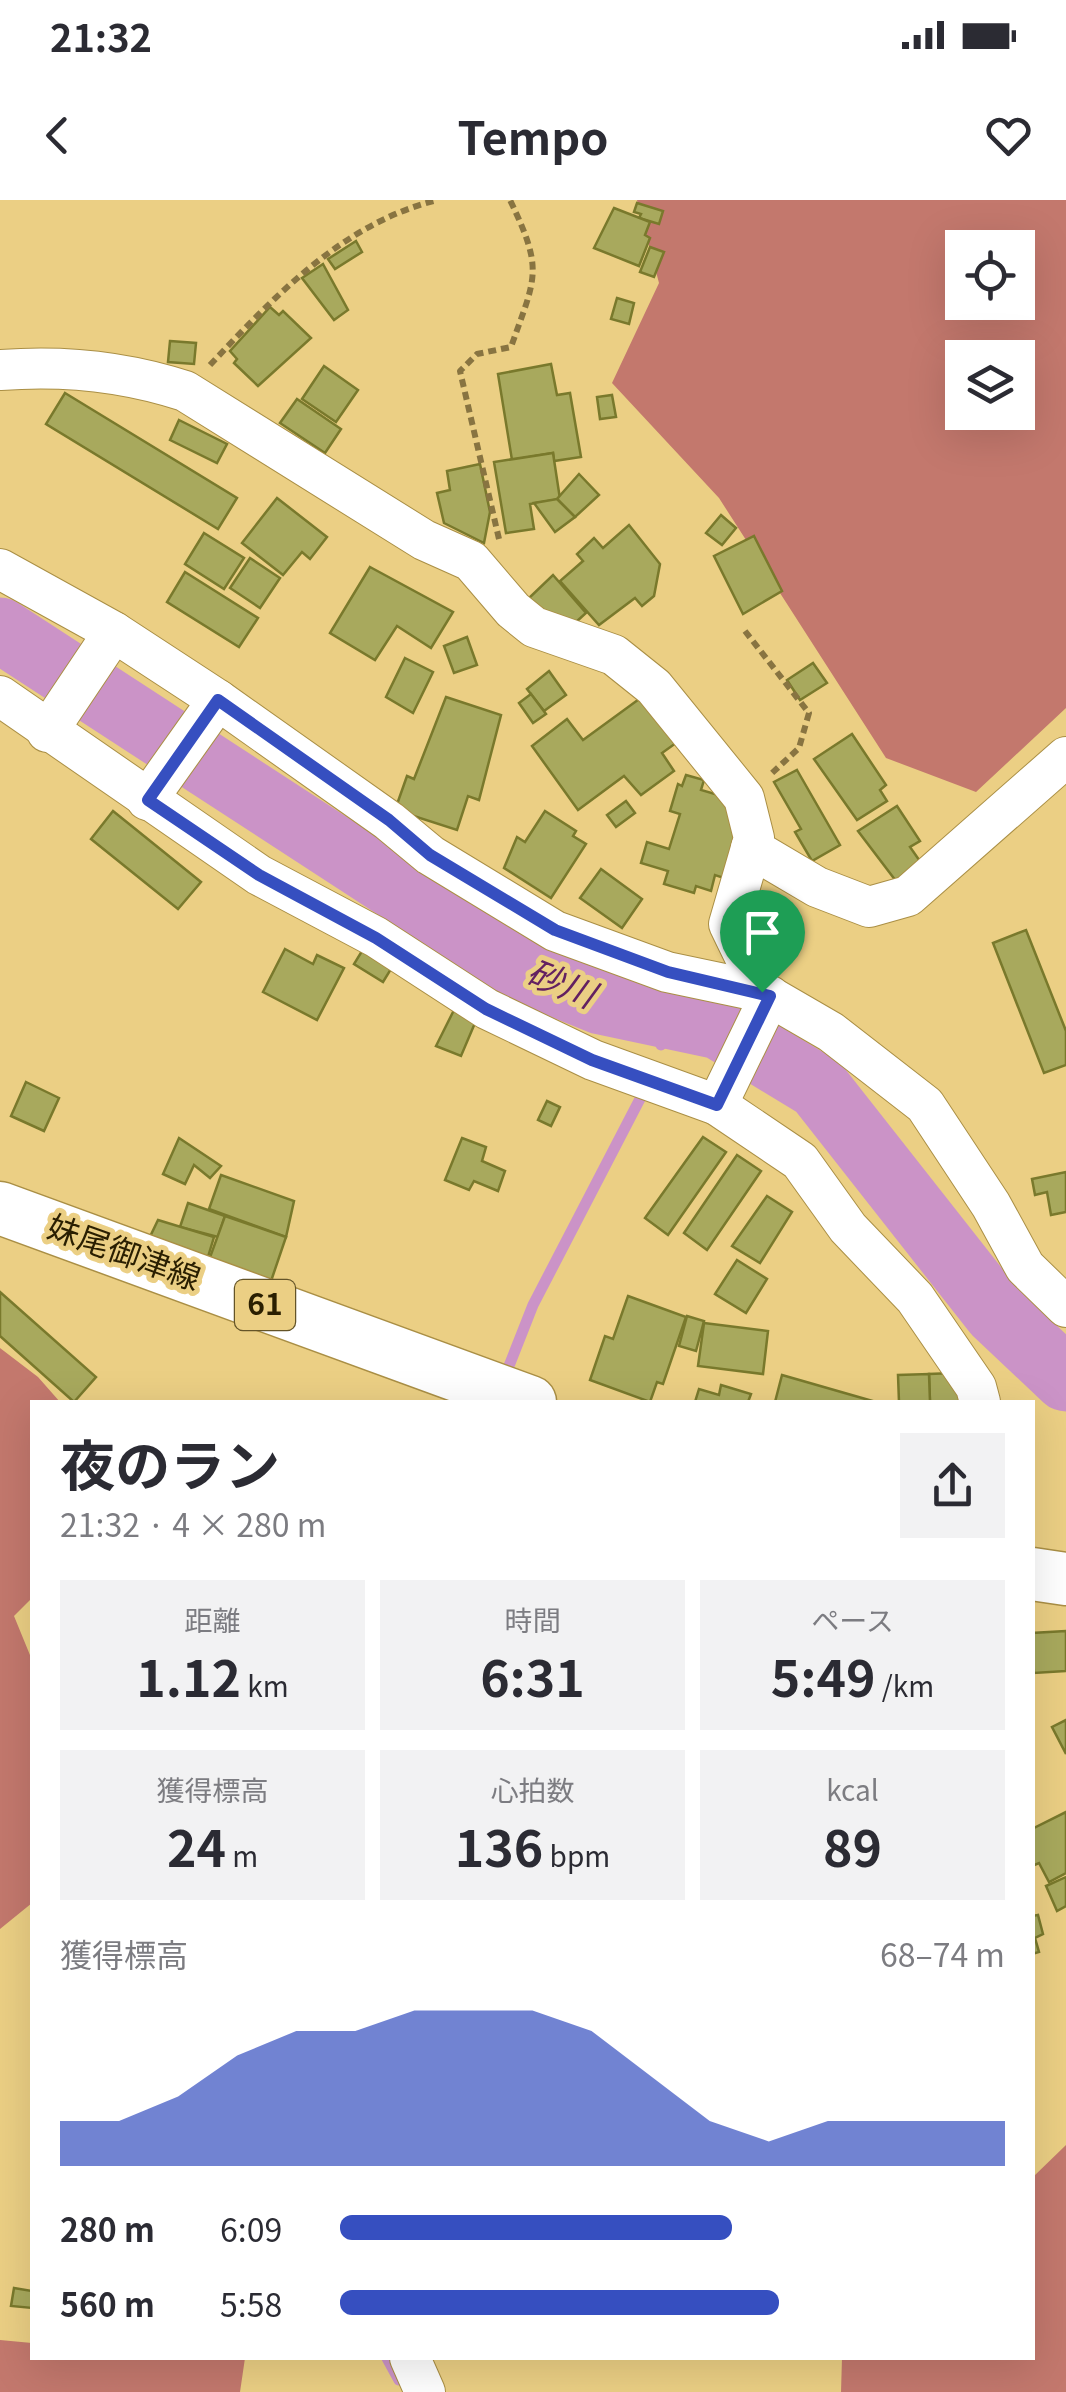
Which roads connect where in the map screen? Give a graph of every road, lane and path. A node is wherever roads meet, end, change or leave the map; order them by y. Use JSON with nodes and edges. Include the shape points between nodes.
{"nodes":[{"id":1,"x":438,"y":200,"type":"edge"},
{"id":2,"x":510,"y":200,"type":"edge"},
{"id":3,"x":0,"y":370,"type":"edge"},
{"id":4,"x":185,"y":391,"type":"junction"},
{"id":5,"x":0,"y":570,"type":"edge"},
{"id":6,"x":487,"y":578,"type":"junction"},
{"id":7,"x":744,"y":631,"type":"dead end"},
{"id":8,"x":114,"y":632,"type":"junction"},
{"id":9,"x":0,"y":696,"type":"edge"},
{"id":10,"x":218,"y":700,"type":"junction"},
{"id":11,"x":47,"y":732,"type":"junction"},
{"id":12,"x":1066,"y":757,"type":"edge"},
{"id":13,"x":744,"y":798,"type":"junction"},
{"id":14,"x":148,"y":800,"type":"junction"},
{"id":15,"x":751,"y":848,"type":"junction"},
{"id":16,"x":766,"y":994,"type":"junction"},
{"id":17,"x":717,"y":1105,"type":"junction"},
{"id":18,"x":0,"y":1208,"type":"edge"},
{"id":19,"x":1066,"y":1307,"type":"edge"},
{"id":20,"x":518,"y":1400,"type":"edge"},
{"id":21,"x":979,"y":1400,"type":"edge"},
{"id":22,"x":1035,"y":1574,"type":"edge"},
{"id":23,"x":1066,"y":1579,"type":"edge"},
{"id":24,"x":411,"y":2360,"type":"edge"},
{"id":25,"x":425,"y":2392,"type":"edge"}],
"edges":[{"from":1,"to":4,"type":"path","via":[[402,208],[315,261]]},
{"from":2,"to":6,"type":"path","via":[[528,236],[536,275],[511,348],[477,354],[460,371],[501,532]]},
{"from":3,"to":4,"type":"street","via":[[54,366],[146,378]]},
{"from":4,"to":6,"type":"street","via":[[424,540],[470,561]]},
{"from":5,"to":8,"type":"street"},
{"from":6,"to":13,"type":"street","via":[[534,626],[614,655],[654,687]]},
{"from":7,"to":13,"type":"path","via":[[809,713],[800,748]]},
{"from":8,"to":10,"type":"street"},
{"from":8,"to":11,"type":"street"},
{"from":9,"to":11,"type":"street"},
{"from":10,"to":14,"type":"street"},
{"from":10,"to":16,"type":"street","via":[[430,855],[555,930],[668,972]]},
{"from":11,"to":14,"type":"street"},
{"from":12,"to":15,"type":"street","via":[[908,896],[869,907],[817,887]]},
{"from":13,"to":15,"type":"street"},
{"from":14,"to":17,"type":"street","via":[[259,875],[376,938],[486,1009],[592,1060]]},
{"from":15,"to":16,"type":"street","via":[[729,924]]},
{"from":16,"to":17,"type":"street"},
{"from":16,"to":19,"type":"street","via":[[830,1032],[925,1105],[1025,1267]]},
{"from":17,"to":21,"type":"street","via":[[800,1161],[848,1228],[915,1298]]},
{"from":18,"to":20,"type":"main road","name":"妹尾御津線","number":"61"},
{"from":22,"to":23,"type":"main road"},
{"from":24,"to":25,"type":"street"}]}
